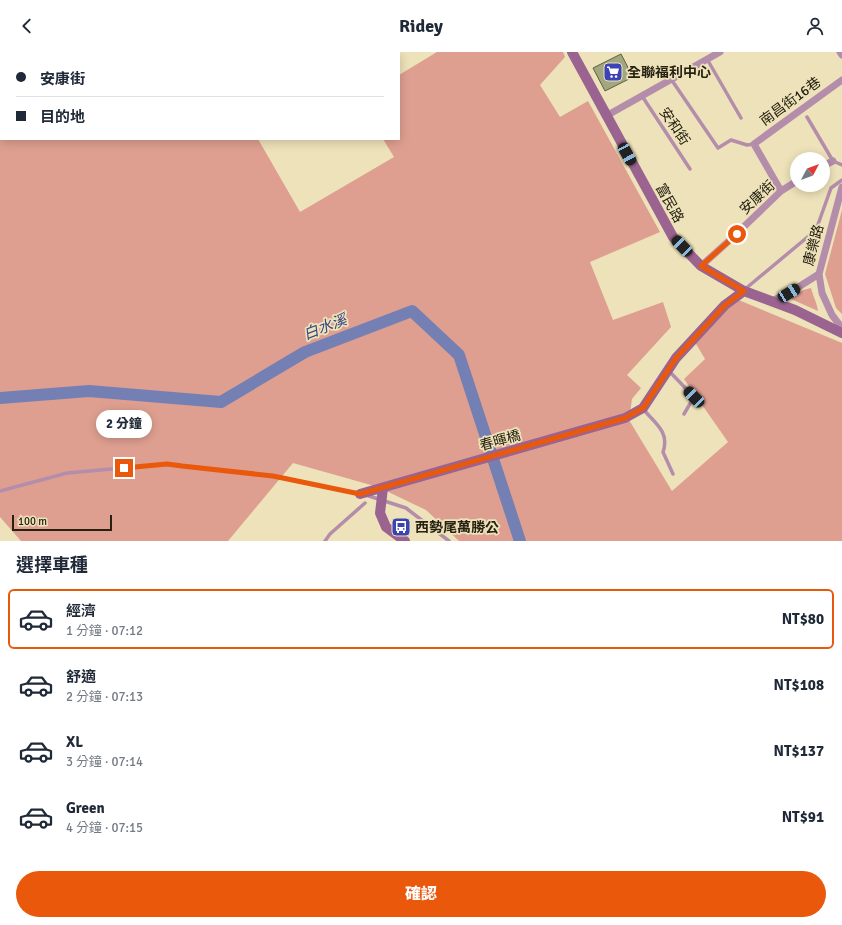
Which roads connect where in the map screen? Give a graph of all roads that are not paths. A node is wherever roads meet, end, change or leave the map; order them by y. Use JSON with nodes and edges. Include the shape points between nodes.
{"nodes":[{"id":1,"x":572,"y":52,"type":"edge"},
{"id":2,"x":704,"y":52,"type":"edge"},
{"id":3,"x":720,"y":52,"type":"edge"},
{"id":4,"x":840,"y":52,"type":"edge"},
{"id":5,"x":842,"y":55,"type":"edge"},
{"id":6,"x":707,"y":59,"type":"junction"},
{"id":7,"x":671,"y":79,"type":"junction"},
{"id":8,"x":842,"y":80,"type":"edge"},
{"id":9,"x":642,"y":96,"type":"junction"},
{"id":10,"x":606,"y":116,"type":"junction"},
{"id":11,"x":807,"y":117,"type":"dead end"},
{"id":12,"x":741,"y":118,"type":"dead end"},
{"id":13,"x":754,"y":144,"type":"junction"},
{"id":14,"x":833,"y":161,"type":"junction"},
{"id":15,"x":830,"y":162,"type":"edge"},
{"id":16,"x":842,"y":165,"type":"edge"},
{"id":17,"x":690,"y":169,"type":"dead end"},
{"id":18,"x":842,"y":180,"type":"edge"},
{"id":19,"x":790,"y":185,"type":"edge"},
{"id":20,"x":842,"y":187,"type":"edge"},
{"id":21,"x":781,"y":191,"type":"junction"},
{"id":22,"x":701,"y":266,"type":"junction"},
{"id":23,"x":818,"y":274,"type":"junction"},
{"id":24,"x":744,"y":291,"type":"junction"},
{"id":25,"x":772,"y":301,"type":"junction"},
{"id":26,"x":842,"y":328,"type":"edge"},
{"id":27,"x":842,"y":333,"type":"edge"},
{"id":28,"x":668,"y":370,"type":"junction"},
{"id":29,"x":643,"y":408,"type":"junction"},
{"id":30,"x":684,"y":414,"type":"dead end"},
{"id":31,"x":673,"y":474,"type":"dead end"},
{"id":32,"x":382,"y":488,"type":"junction"},
{"id":33,"x":0,"y":492,"type":"edge"},
{"id":34,"x":360,"y":494,"type":"junction"},
{"id":35,"x":382,"y":499,"type":"junction"},
{"id":36,"x":365,"y":503,"type":"dead end"},
{"id":37,"x":325,"y":541,"type":"edge"},
{"id":38,"x":405,"y":541,"type":"edge"},
{"id":39,"x":449,"y":541,"type":"edge"}],
"edges":[{"from":1,"to":10,"type":"street","name":"富民路"},
{"from":2,"to":6,"type":"street"},
{"from":3,"to":6,"type":"street"},
{"from":4,"to":5,"type":"street"},
{"from":6,"to":7,"type":"street"},
{"from":6,"to":12,"type":"lane"},
{"from":7,"to":9,"type":"street"},
{"from":7,"to":13,"type":"lane","via":[[718,148],[731,140],[747,145]]},
{"from":8,"to":13,"type":"street","name":"南昌街16巷"},
{"from":9,"to":10,"type":"street"},
{"from":9,"to":17,"type":"lane","name":"安和街"},
{"from":10,"to":22,"type":"street","name":"富民路","via":[[673,237]]},
{"from":11,"to":14,"type":"lane"},
{"from":13,"to":21,"type":"street"},
{"from":14,"to":15,"type":"street"},
{"from":14,"to":16,"type":"lane"},
{"from":18,"to":24,"type":"lane","via":[[831,188],[816,230]]},
{"from":19,"to":21,"type":"street","name":"安康街"},
{"from":20,"to":23,"type":"street","name":"康樂路"},
{"from":21,"to":22,"type":"street","name":"安康街"},
{"from":22,"to":24,"type":"street","name":"富民路"},
{"from":23,"to":25,"type":"street"},
{"from":23,"to":26,"type":"street","name":"康樂路","via":[[822,293],[832,315]]},
{"from":24,"to":25,"type":"street","name":"富民路"},
{"from":24,"to":28,"type":"street","via":[[725,305]]},
{"from":25,"to":27,"type":"street","name":"富民路"},
{"from":28,"to":29,"type":"street"},
{"from":28,"to":30,"type":"lane","via":[[694,397]]},
{"from":29,"to":31,"type":"lane","via":[[664,434],[666,444],[662,452]]},
{"from":29,"to":32,"type":"street","name":"春暉橋","via":[[625,418]]},
{"from":32,"to":34,"type":"street","name":"春暉橋"},
{"from":32,"to":35,"type":"street"},
{"from":33,"to":34,"type":"lane","via":[[67,473],[167,464],[273,476]]},
{"from":34,"to":35,"type":"lane"},
{"from":35,"to":38,"type":"street","via":[[380,513],[386,527]]},
{"from":35,"to":39,"type":"lane","via":[[406,508]]},
{"from":36,"to":37,"type":"lane"}]}
